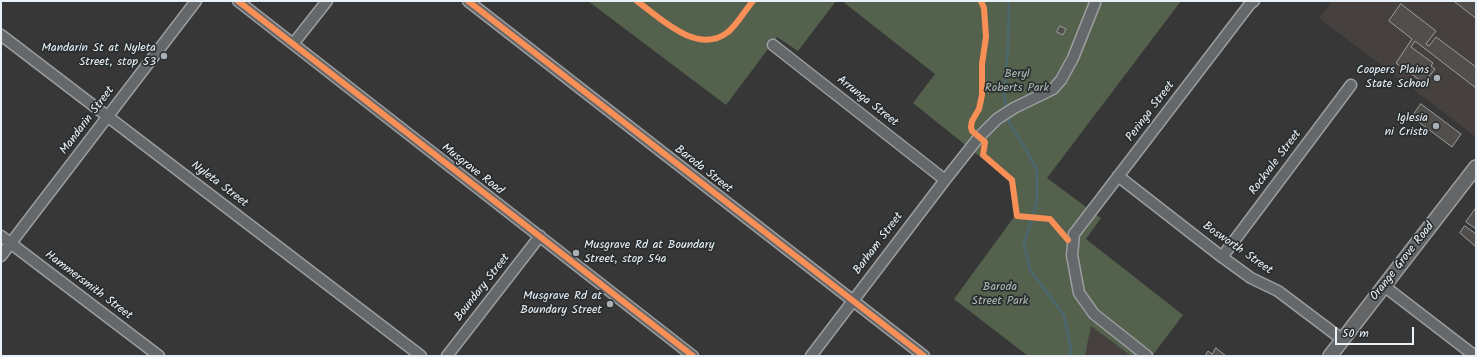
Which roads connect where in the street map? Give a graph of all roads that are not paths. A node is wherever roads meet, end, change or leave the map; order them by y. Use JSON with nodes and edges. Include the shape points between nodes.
{"nodes":[{"id":1,"x":196,"y":1,"type":"edge"},
{"id":2,"x":238,"y":1,"type":"edge"},
{"id":3,"x":327,"y":1,"type":"edge"},
{"id":4,"x":468,"y":1,"type":"edge"},
{"id":5,"x":1254,"y":1,"type":"edge"},
{"id":6,"x":1095,"y":3,"type":"dead end"},
{"id":7,"x":1,"y":35,"type":"edge"},
{"id":8,"x":293,"y":44,"type":"junction"},
{"id":9,"x":773,"y":45,"type":"dead end"},
{"id":10,"x":1351,"y":85,"type":"dead end"},
{"id":11,"x":108,"y":116,"type":"junction"},
{"id":12,"x":1476,"y":168,"type":"edge"},
{"id":13,"x":1118,"y":176,"type":"junction"},
{"id":14,"x":945,"y":180,"type":"junction"},
{"id":15,"x":1,"y":236,"type":"edge"},
{"id":16,"x":540,"y":236,"type":"junction"},
{"id":17,"x":11,"y":243,"type":"junction"},
{"id":18,"x":1,"y":256,"type":"edge"},
{"id":19,"x":1222,"y":257,"type":"junction"},
{"id":20,"x":1384,"y":286,"type":"junction"},
{"id":21,"x":852,"y":301,"type":"junction"},
{"id":22,"x":1343,"y":340,"type":"junction"},
{"id":23,"x":159,"y":356,"type":"edge"},
{"id":24,"x":421,"y":356,"type":"edge"},
{"id":25,"x":447,"y":356,"type":"edge"},
{"id":26,"x":693,"y":356,"type":"edge"},
{"id":27,"x":811,"y":356,"type":"edge"},
{"id":28,"x":924,"y":356,"type":"edge"},
{"id":29,"x":1147,"y":356,"type":"edge"},
{"id":30,"x":1330,"y":356,"type":"edge"},
{"id":31,"x":1475,"y":356,"type":"edge"}],
"edges":[{"from":1,"to":11,"type":"street","name":"Mandarin Street"},
{"from":2,"to":8,"type":"street","name":"Musgrave Road"},
{"from":3,"to":8,"type":"street"},
{"from":4,"to":21,"type":"street","name":"Baroda Street"},
{"from":5,"to":13,"type":"street","name":"Peringa Street"},
{"from":6,"to":14,"type":"street","name":"Barham Street","via":[[1073,58],[1061,80],[1053,89],[998,119]]},
{"from":7,"to":11,"type":"street","name":"Nyleta Street"},
{"from":8,"to":16,"type":"street","name":"Musgrave Road"},
{"from":9,"to":14,"type":"street","name":"Arrunga Street"},
{"from":10,"to":19,"type":"street","name":"Rockvale Street"},
{"from":11,"to":17,"type":"street","name":"Mandarin Street"},
{"from":11,"to":24,"type":"street","name":"Nyleta Street"},
{"from":12,"to":20,"type":"main road","name":"Orange Grove Road"},
{"from":13,"to":19,"type":"street","name":"Bosworth Street"},
{"from":13,"to":29,"type":"street","name":"Peringa Street","via":[[1074,234],[1072,255],[1080,293],[1094,314]]},
{"from":14,"to":21,"type":"street","name":"Barham Street"},
{"from":15,"to":17,"type":"street","name":"Hammersmith Street"},
{"from":16,"to":25,"type":"street","name":"Boundary Street"},
{"from":16,"to":26,"type":"street","name":"Musgrave Road"},
{"from":17,"to":18,"type":"street","name":"Mandarin Street"},
{"from":17,"to":23,"type":"street","name":"Hammersmith Street"},
{"from":19,"to":22,"type":"street","name":"Bosworth Street","via":[[1251,278],[1278,291]]},
{"from":20,"to":22,"type":"main road","name":"Orange Grove Road"},
{"from":20,"to":31,"type":"street"},
{"from":21,"to":27,"type":"street","name":"Barham Street"},
{"from":21,"to":28,"type":"street","name":"Baroda Street"},
{"from":22,"to":30,"type":"main road","name":"Orange Grove Road"}]}
